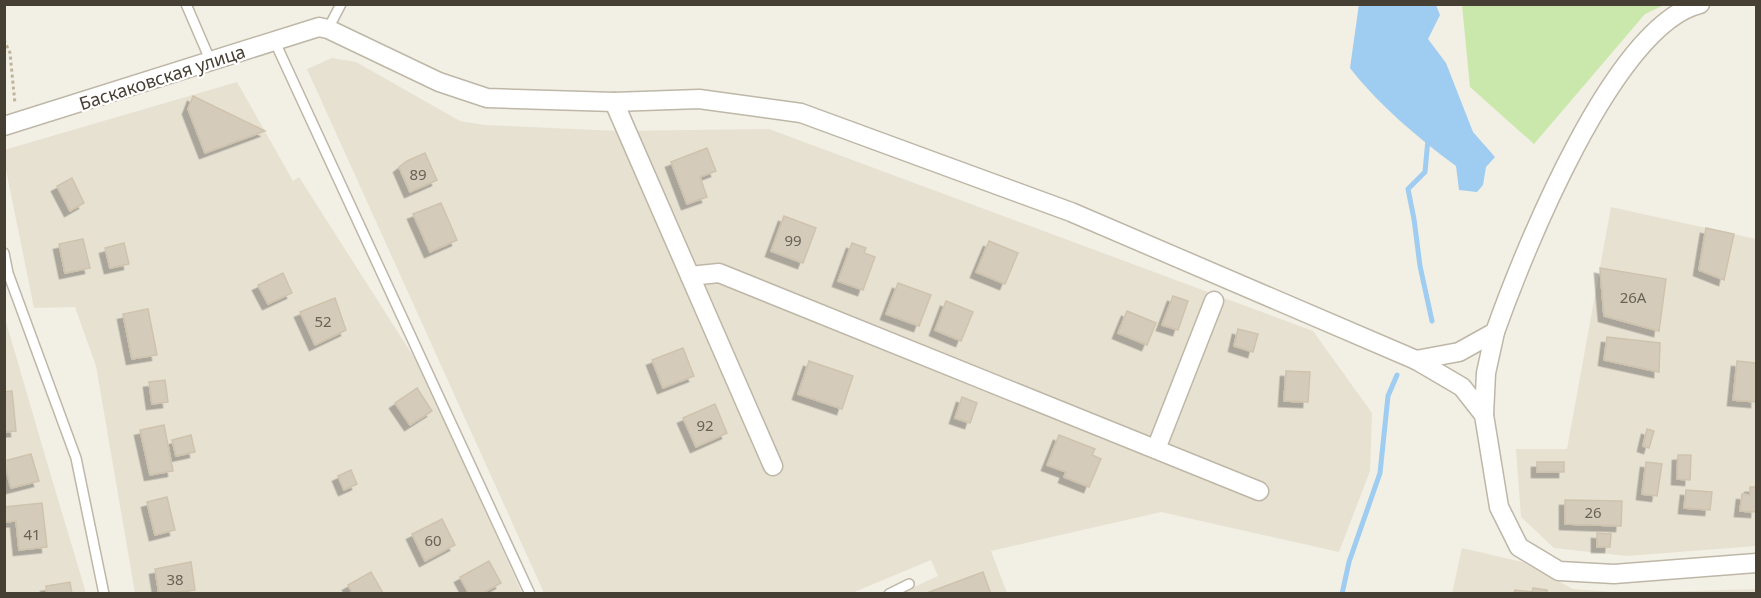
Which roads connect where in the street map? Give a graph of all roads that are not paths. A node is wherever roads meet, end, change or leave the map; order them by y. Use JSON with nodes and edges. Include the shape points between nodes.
{"nodes":[{"id":1,"x":186,"y":4,"type":"edge"},
{"id":2,"x":340,"y":4,"type":"edge"},
{"id":3,"x":1700,"y":4,"type":"edge"},
{"id":4,"x":324,"y":28,"type":"junction"},
{"id":5,"x":274,"y":40,"type":"junction"},
{"id":6,"x":211,"y":62,"type":"junction"},
{"id":7,"x":614,"y":102,"type":"junction"},
{"id":8,"x":4,"y":126,"type":"edge"},
{"id":9,"x":4,"y":253,"type":"edge"},
{"id":10,"x":690,"y":276,"type":"junction"},
{"id":11,"x":1214,"y":302,"type":"dead end"},
{"id":12,"x":1495,"y":332,"type":"junction"},
{"id":13,"x":1416,"y":360,"type":"junction"},
{"id":14,"x":1484,"y":415,"type":"junction"},
{"id":15,"x":1156,"y":449,"type":"junction"},
{"id":16,"x":773,"y":466,"type":"dead end"},
{"id":17,"x":1259,"y":491,"type":"dead end"},
{"id":18,"x":1756,"y":563,"type":"edge"},
{"id":19,"x":909,"y":584,"type":"dead end"},
{"id":20,"x":104,"y":594,"type":"edge"},
{"id":21,"x":530,"y":594,"type":"edge"},
{"id":22,"x":889,"y":594,"type":"edge"}],
"edges":[{"from":1,"to":6,"type":"lane"},
{"from":2,"to":4,"type":"lane"},
{"from":3,"to":12,"type":"street","via":[[1657,28],[1607,90],[1565,166]]},
{"from":4,"to":5,"type":"street","name":"Баскаковская улица"},
{"from":4,"to":7,"type":"street","via":[[439,82],[488,98]]},
{"from":5,"to":6,"type":"street","name":"Баскаковская улица"},
{"from":5,"to":21,"type":"lane"},
{"from":6,"to":8,"type":"street","name":"Баскаковская улица"},
{"from":7,"to":10,"type":"street"},
{"from":7,"to":13,"type":"street","via":[[699,99],[801,113],[1071,212]]},
{"from":9,"to":20,"type":"lane","via":[[12,285],[76,458]]},
{"from":10,"to":15,"type":"street","via":[[719,273]]},
{"from":10,"to":16,"type":"street"},
{"from":11,"to":15,"type":"street"},
{"from":12,"to":13,"type":"street","via":[[1459,351]]},
{"from":12,"to":14,"type":"street","via":[[1486,373]]},
{"from":13,"to":14,"type":"street","via":[[1461,387]]},
{"from":14,"to":18,"type":"street","via":[[1498,507],[1519,547],[1559,571],[1614,574]]},
{"from":15,"to":17,"type":"street"},
{"from":19,"to":22,"type":"lane"}]}
